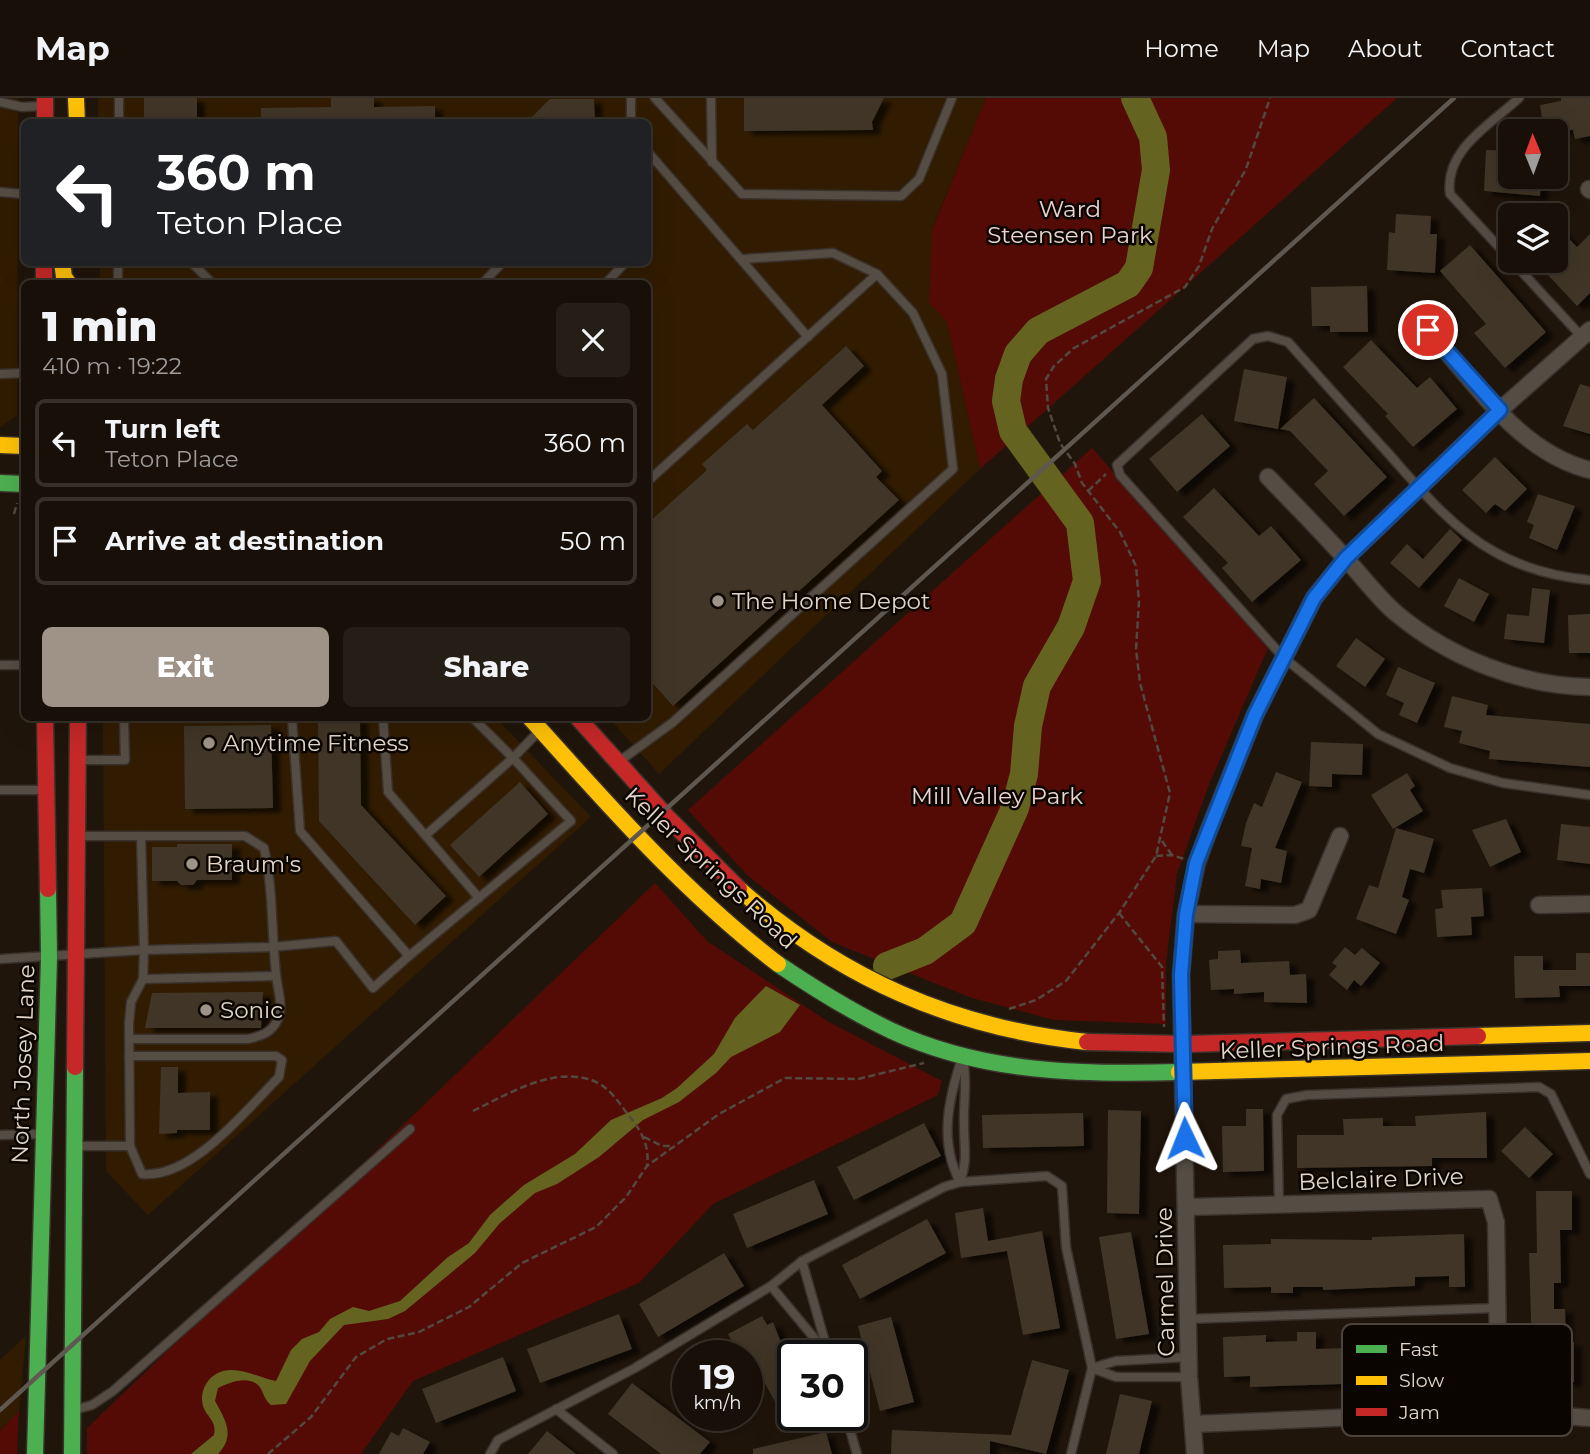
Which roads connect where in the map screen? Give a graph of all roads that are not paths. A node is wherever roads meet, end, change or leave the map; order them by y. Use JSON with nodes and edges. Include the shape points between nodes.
{"nodes":[{"id":1,"x":76,"y":98,"type":"edge"},
{"id":2,"x":119,"y":98,"type":"edge"},
{"id":3,"x":631,"y":98,"type":"edge"},
{"id":4,"x":711,"y":98,"type":"edge"},
{"id":5,"x":952,"y":98,"type":"edge"},
{"id":6,"x":1519,"y":98,"type":"edge"},
{"id":7,"x":660,"y":100,"type":"edge"},
{"id":8,"x":0,"y":102,"type":"edge"},
{"id":9,"x":45,"y":102,"type":"edge"},
{"id":10,"x":56,"y":119,"type":"edge"},
{"id":11,"x":77,"y":119,"type":"edge"},
{"id":12,"x":119,"y":119,"type":"edge"},
{"id":13,"x":631,"y":119,"type":"edge"},
{"id":14,"x":651,"y":155,"type":"edge"},
{"id":15,"x":712,"y":162,"type":"junction"},
{"id":16,"x":0,"y":192,"type":"edge"},
{"id":17,"x":21,"y":194,"type":"edge"},
{"id":18,"x":743,"y":259,"type":"junction"},
{"id":19,"x":195,"y":266,"type":"edge"},
{"id":20,"x":499,"y":266,"type":"edge"},
{"id":21,"x":622,"y":266,"type":"edge"},
{"id":22,"x":877,"y":274,"type":"junction"},
{"id":23,"x":209,"y":280,"type":"edge"},
{"id":24,"x":486,"y":280,"type":"edge"},
{"id":25,"x":609,"y":280,"type":"edge"},
{"id":26,"x":1416,"y":318,"type":"dead end"},
{"id":27,"x":1586,"y":333,"type":"edge"},
{"id":28,"x":808,"y":337,"type":"junction"},
{"id":29,"x":21,"y":373,"type":"edge"},
{"id":30,"x":0,"y":374,"type":"edge"},
{"id":31,"x":1500,"y":410,"type":"junction"},
{"id":32,"x":0,"y":445,"type":"edge"},
{"id":33,"x":21,"y":446,"type":"edge"},
{"id":34,"x":1590,"y":470,"type":"edge"},
{"id":35,"x":1268,"y":477,"type":"dead end"},
{"id":36,"x":651,"y":478,"type":"edge"},
{"id":37,"x":0,"y":483,"type":"edge"},
{"id":38,"x":21,"y":484,"type":"edge"},
{"id":39,"x":1419,"y":488,"type":"junction"},
{"id":40,"x":1346,"y":558,"type":"junction"},
{"id":41,"x":1590,"y":579,"type":"edge"},
{"id":42,"x":1283,"y":657,"type":"junction"},
{"id":43,"x":0,"y":664,"type":"edge"},
{"id":44,"x":21,"y":665,"type":"edge"},
{"id":45,"x":1590,"y":687,"type":"edge"},
{"id":46,"x":45,"y":721,"type":"edge"},
{"id":47,"x":78,"y":721,"type":"edge"},
{"id":48,"x":124,"y":721,"type":"edge"},
{"id":49,"x":292,"y":721,"type":"edge"},
{"id":50,"x":383,"y":721,"type":"edge"},
{"id":51,"x":476,"y":721,"type":"edge"},
{"id":52,"x":582,"y":721,"type":"edge"},
{"id":53,"x":535,"y":723,"type":"edge"},
{"id":54,"x":513,"y":758,"type":"junction"},
{"id":55,"x":78,"y":760,"type":"junction"},
{"id":56,"x":618,"y":761,"type":"junction"},
{"id":57,"x":0,"y":790,"type":"edge"},
{"id":58,"x":46,"y":790,"type":"junction"},
{"id":59,"x":1590,"y":795,"type":"edge"},
{"id":60,"x":427,"y":834,"type":"junction"},
{"id":61,"x":77,"y":836,"type":"junction"},
{"id":62,"x":141,"y":836,"type":"junction"},
{"id":63,"x":1340,"y":836,"type":"dead end"},
{"id":64,"x":480,"y":898,"type":"junction"},
{"id":65,"x":1590,"y":904,"type":"edge"},
{"id":66,"x":1539,"y":905,"type":"dead end"},
{"id":67,"x":1186,"y":914,"type":"junction"},
{"id":68,"x":272,"y":947,"type":"junction"},
{"id":69,"x":144,"y":950,"type":"junction"},
{"id":70,"x":77,"y":955,"type":"junction"},
{"id":71,"x":410,"y":956,"type":"junction"},
{"id":72,"x":49,"y":957,"type":"junction"},
{"id":73,"x":0,"y":959,"type":"edge"},
{"id":74,"x":276,"y":976,"type":"junction"},
{"id":75,"x":142,"y":979,"type":"junction"},
{"id":76,"x":1590,"y":1033,"type":"edge"},
{"id":77,"x":967,"y":1037,"type":"junction"},
{"id":78,"x":129,"y":1039,"type":"junction"},
{"id":79,"x":1182,"y":1045,"type":"junction"},
{"id":80,"x":129,"y":1056,"type":"junction"},
{"id":81,"x":1590,"y":1061,"type":"edge"},
{"id":82,"x":1184,"y":1074,"type":"junction"},
{"id":83,"x":410,"y":1129,"type":"dead end"},
{"id":84,"x":44,"y":1134,"type":"junction"},
{"id":85,"x":0,"y":1135,"type":"edge"},
{"id":86,"x":74,"y":1146,"type":"junction"},
{"id":87,"x":131,"y":1146,"type":"junction"},
{"id":88,"x":1590,"y":1174,"type":"edge"},
{"id":89,"x":960,"y":1182,"type":"junction"},
{"id":90,"x":1279,"y":1205,"type":"junction"},
{"id":91,"x":1188,"y":1208,"type":"junction"},
{"id":92,"x":73,"y":1259,"type":"junction"},
{"id":93,"x":802,"y":1261,"type":"junction"},
{"id":94,"x":772,"y":1286,"type":"junction"},
{"id":95,"x":1496,"y":1308,"type":"junction"},
{"id":96,"x":1188,"y":1319,"type":"junction"},
{"id":97,"x":1496,"y":1324,"type":"edge"},
{"id":98,"x":816,"y":1340,"type":"edge"},
{"id":99,"x":824,"y":1340,"type":"edge"},
{"id":100,"x":1189,"y":1357,"type":"junction"},
{"id":101,"x":1092,"y":1368,"type":"junction"},
{"id":102,"x":1189,"y":1377,"type":"junction"},
{"id":103,"x":555,"y":1409,"type":"junction"},
{"id":104,"x":72,"y":1411,"type":"junction"},
{"id":105,"x":1572,"y":1416,"type":"edge"},
{"id":106,"x":1342,"y":1417,"type":"edge"},
{"id":107,"x":1590,"y":1418,"type":"edge"},
{"id":108,"x":1194,"y":1424,"type":"junction"},
{"id":109,"x":850,"y":1431,"type":"edge"},
{"id":110,"x":35,"y":1454,"type":"edge"},
{"id":111,"x":72,"y":1454,"type":"edge"},
{"id":112,"x":490,"y":1454,"type":"edge"},
{"id":113,"x":613,"y":1454,"type":"edge"},
{"id":114,"x":857,"y":1454,"type":"edge"},
{"id":115,"x":1072,"y":1454,"type":"edge"},
{"id":116,"x":1195,"y":1454,"type":"edge"}],
"edges":[{"from":1,"to":11,"type":"main road"},
{"from":2,"to":12,"type":"lane"},
{"from":3,"to":13,"type":"lane"},
{"from":4,"to":15,"type":"lane"},
{"from":5,"to":15,"type":"lane","via":[[919,179],[901,196],[742,194]]},
{"from":6,"to":27,"type":"lane","via":[[1458,153],[1448,180],[1450,194]]},
{"from":7,"to":15,"type":"lane"},
{"from":8,"to":9,"type":"lane","via":[[22,107]]},
{"from":9,"to":10,"type":"main road"},
{"from":14,"to":18,"type":"lane"},
{"from":16,"to":17,"type":"lane"},
{"from":18,"to":22,"type":"lane","via":[[833,253]]},
{"from":18,"to":28,"type":"lane"},
{"from":19,"to":23,"type":"lane"},
{"from":20,"to":24,"type":"lane"},
{"from":21,"to":25,"type":"lane"},
{"from":22,"to":28,"type":"lane"},
{"from":22,"to":56,"type":"lane","via":[[913,313],[942,374],[953,469],[672,723]]},
{"from":26,"to":31,"type":"street"},
{"from":27,"to":31,"type":"street","name":"Carmel Drive"},
{"from":28,"to":36,"type":"lane"},
{"from":29,"to":30,"type":"lane"},
{"from":31,"to":34,"type":"street","via":[[1534,446]]},
{"from":31,"to":39,"type":"street","name":"Carmel Drive"},
{"from":32,"to":33,"type":"main road"},
{"from":35,"to":40,"type":"street"},
{"from":37,"to":38,"type":"main road"},
{"from":39,"to":40,"type":"street","name":"Carmel Drive"},
{"from":39,"to":41,"type":"lane","via":[[1493,551],[1559,577]]},
{"from":39,"to":42,"type":"lane","via":[[1288,342],[1268,336],[1253,339],[1117,465],[1120,475]]},
{"from":40,"to":42,"type":"street","name":"Carmel Drive","via":[[1314,598]]},
{"from":40,"to":45,"type":"street","via":[[1398,614],[1456,653],[1530,679]]},
{"from":42,"to":59,"type":"lane","via":[[1378,734],[1450,768],[1503,783]]},
{"from":42,"to":67,"type":"street","name":"Carmel Drive","via":[[1196,863]]},
{"from":43,"to":44,"type":"lane"},
{"from":46,"to":58,"type":"main road","name":"North Josey Lane"},
{"from":47,"to":55,"type":"main road"},
{"from":48,"to":55,"type":"lane","via":[[125,760]]},
{"from":49,"to":71,"type":"lane","via":[[300,831]]},
{"from":50,"to":60,"type":"lane","via":[[388,792]]},
{"from":51,"to":54,"type":"lane"},
{"from":52,"to":56,"type":"main road","name":"Keller Springs Road"},
{"from":53,"to":54,"type":"lane"},
{"from":53,"to":56,"type":"main road","via":[[595,766]]},
{"from":53,"to":77,"type":"main road","name":"Keller Springs Road","via":[[636,837],[755,946],[823,994],[914,1040]]},
{"from":54,"to":60,"type":"lane"},
{"from":54,"to":64,"type":"lane","via":[[571,821]]},
{"from":55,"to":61,"type":"main road"},
{"from":56,"to":77,"type":"main road","name":"Keller Springs Road","via":[[662,814],[779,922],[840,965],[905,996]]},
{"from":57,"to":58,"type":"lane"},
{"from":58,"to":72,"type":"main road","name":"North Josey Lane"},
{"from":60,"to":64,"type":"lane"},
{"from":61,"to":62,"type":"lane"},
{"from":61,"to":70,"type":"main road"},
{"from":62,"to":68,"type":"lane","via":[[245,836],[264,848],[270,873]]},
{"from":62,"to":69,"type":"lane"},
{"from":63,"to":67,"type":"street","via":[[1309,910],[1295,915]]},
{"from":64,"to":71,"type":"lane"},
{"from":65,"to":66,"type":"street"},
{"from":67,"to":79,"type":"street","name":"Carmel Drive"},
{"from":68,"to":69,"type":"lane"},
{"from":68,"to":71,"type":"lane","via":[[337,942],[373,988]]},
{"from":68,"to":74,"type":"lane"},
{"from":69,"to":70,"type":"lane"},
{"from":69,"to":75,"type":"lane"},
{"from":70,"to":72,"type":"lane"},
{"from":70,"to":86,"type":"main road"},
{"from":72,"to":73,"type":"lane"},
{"from":72,"to":84,"type":"main road","name":"North Josey Lane"},
{"from":74,"to":75,"type":"lane"},
{"from":74,"to":78,"type":"lane","via":[[279,1017],[264,1035],[248,1039]]},
{"from":75,"to":78,"type":"lane","via":[[131,1002]]},
{"from":76,"to":79,"type":"main road","name":"Keller Springs Road"},
{"from":77,"to":79,"type":"main road","name":"Keller Springs Road"},
{"from":77,"to":82,"type":"main road","name":"Keller Springs Road","via":[[1076,1073]]},
{"from":77,"to":89,"type":"lane","via":[[964,1125],[968,1159]]},
{"from":77,"to":89,"type":"lane","via":[[947,1126],[950,1161]]},
{"from":78,"to":80,"type":"lane"},
{"from":79,"to":82,"type":"street","name":"Carmel Drive"},
{"from":80,"to":87,"type":"lane"},
{"from":80,"to":87,"type":"lane","via":[[276,1056],[282,1060],[279,1077],[201,1154],[154,1175],[142,1174]]},
{"from":81,"to":82,"type":"main road","name":"Keller Springs Road"},
{"from":82,"to":91,"type":"street","name":"Carmel Drive"},
{"from":83,"to":104,"type":"lane","via":[[113,1391]]},
{"from":84,"to":85,"type":"lane"},
{"from":84,"to":92,"type":"main road","via":[[56,1138],[61,1202]]},
{"from":84,"to":110,"type":"main road","name":"North Josey Lane"},
{"from":86,"to":87,"type":"lane"},
{"from":86,"to":92,"type":"main road"},
{"from":88,"to":90,"type":"lane","via":[[1552,1094],[1539,1087],[1307,1095],[1286,1099],[1277,1115]]},
{"from":89,"to":93,"type":"lane"},
{"from":89,"to":101,"type":"lane","via":[[1047,1176],[1062,1186],[1066,1247]]},
{"from":90,"to":91,"type":"street","name":"Belclaire Drive"},
{"from":90,"to":95,"type":"street","name":"Belclaire Drive","via":[[1489,1199],[1496,1222]]},
{"from":91,"to":96,"type":"street","name":"Carmel Drive"},
{"from":92,"to":104,"type":"main road"},
{"from":93,"to":94,"type":"lane"},
{"from":93,"to":99,"type":"lane"},
{"from":94,"to":98,"type":"lane"},
{"from":94,"to":103,"type":"lane","via":[[635,1368]]},
{"from":95,"to":96,"type":"lane"},
{"from":95,"to":97,"type":"street","name":"Belclaire Drive"},
{"from":96,"to":100,"type":"street","name":"Carmel Drive"},
{"from":100,"to":101,"type":"lane","via":[[1116,1361]]},
{"from":100,"to":102,"type":"street","name":"Carmel Drive"},
{"from":101,"to":102,"type":"lane","via":[[1116,1377]]},
{"from":101,"to":115,"type":"lane"},
{"from":102,"to":108,"type":"street","name":"Carmel Drive"},
{"from":103,"to":112,"type":"lane","via":[[498,1440]]},
{"from":103,"to":113,"type":"lane"},
{"from":104,"to":111,"type":"main road"},
{"from":105,"to":107,"type":"street"},
{"from":106,"to":108,"type":"street"},
{"from":108,"to":116,"type":"street","name":"Carmel Drive"},
{"from":109,"to":114,"type":"lane"}]}
